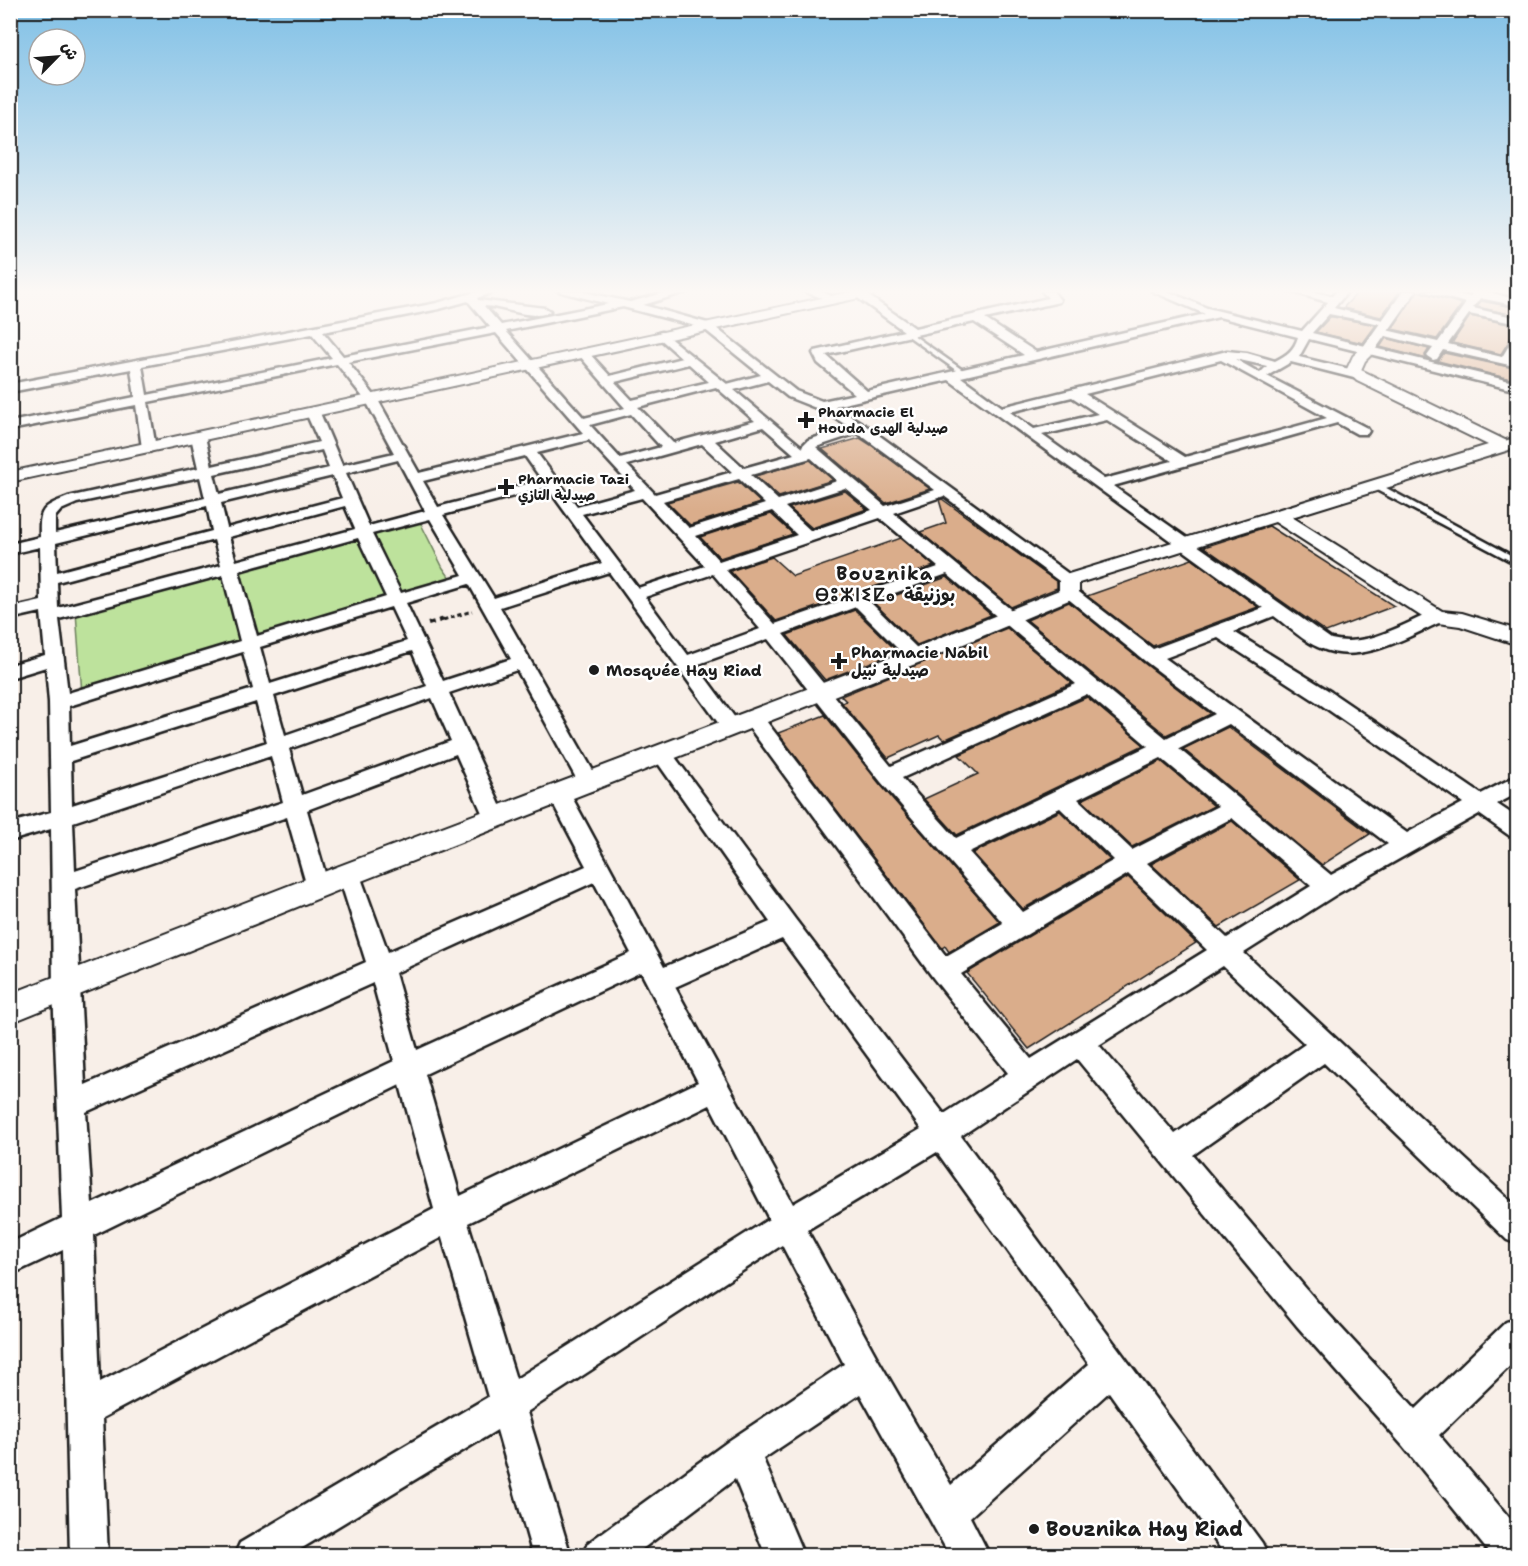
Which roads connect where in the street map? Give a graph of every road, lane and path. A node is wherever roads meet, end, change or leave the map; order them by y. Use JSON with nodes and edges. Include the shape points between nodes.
{"nodes":[{"id":1,"x":136,"y":364,"type":"joint"},
{"id":2,"x":321,"y":364,"type":"edge"},
{"id":3,"x":344,"y":364,"type":"edge"},
{"id":4,"x":531,"y":364,"type":"joint"},
{"id":5,"x":593,"y":364,"type":"edge"},
{"id":6,"x":674,"y":364,"type":"edge"},
{"id":7,"x":696,"y":364,"type":"edge"},
{"id":8,"x":754,"y":364,"type":"edge"},
{"id":9,"x":827,"y":364,"type":"edge"},
{"id":10,"x":946,"y":364,"type":"edge"},
{"id":11,"x":997,"y":364,"type":"edge"},
{"id":12,"x":1191,"y":364,"type":"edge"},
{"id":13,"x":1234,"y":364,"type":"edge"},
{"id":14,"x":1272,"y":364,"type":"edge"},
{"id":15,"x":1313,"y":364,"type":"edge"},
{"id":16,"x":1355,"y":364,"type":"edge"},
{"id":17,"x":1423,"y":364,"type":"edge"},
{"id":18,"x":1276,"y":365,"type":"joint"},
{"id":19,"x":1427,"y":365,"type":"joint"},
{"id":20,"x":956,"y":373,"type":"junction"},
{"id":21,"x":1354,"y":374,"type":"junction"},
{"id":22,"x":770,"y":377,"type":"junction"},
{"id":23,"x":1261,"y":378,"type":"junction"},
{"id":24,"x":607,"y":380,"type":"junction"},
{"id":25,"x":722,"y":386,"type":"junction"},
{"id":26,"x":1518,"y":387,"type":"edge"},
{"id":27,"x":10,"y":388,"type":"edge"},
{"id":28,"x":1073,"y":392,"type":"junction"},
{"id":29,"x":864,"y":394,"type":"junction"},
{"id":30,"x":372,"y":400,"type":"junction"},
{"id":31,"x":143,"y":401,"type":"junction"},
{"id":32,"x":822,"y":405,"type":"junction"},
{"id":33,"x":631,"y":408,"type":"junction"},
{"id":34,"x":1000,"y":411,"type":"junction"},
{"id":35,"x":313,"y":413,"type":"junction"},
{"id":36,"x":1110,"y":415,"type":"junction"},
{"id":37,"x":1340,"y":418,"type":"junction"},
{"id":38,"x":581,"y":423,"type":"junction"},
{"id":39,"x":764,"y":423,"type":"junction"},
{"id":40,"x":10,"y":426,"type":"edge"},
{"id":41,"x":860,"y":428,"type":"junction"},
{"id":42,"x":1362,"y":431,"type":"dead end"},
{"id":43,"x":1031,"y":434,"type":"junction"},
{"id":44,"x":592,"y":435,"type":"junction"},
{"id":45,"x":198,"y":437,"type":"junction"},
{"id":46,"x":705,"y":439,"type":"junction"},
{"id":47,"x":1510,"y":443,"type":"edge"},
{"id":48,"x":326,"y":445,"type":"junction"},
{"id":49,"x":149,"y":448,"type":"junction"},
{"id":50,"x":672,"y":449,"type":"junction"},
{"id":51,"x":528,"y":451,"type":"junction"},
{"id":52,"x":808,"y":454,"type":"junction"},
{"id":53,"x":402,"y":455,"type":"junction"},
{"id":54,"x":1182,"y":461,"type":"junction"},
{"id":55,"x":617,"y":463,"type":"junction"},
{"id":56,"x":338,"y":470,"type":"junction"},
{"id":57,"x":207,"y":471,"type":"junction"},
{"id":58,"x":742,"y":472,"type":"junction"},
{"id":59,"x":10,"y":477,"type":"edge"},
{"id":60,"x":414,"y":479,"type":"junction"},
{"id":61,"x":550,"y":482,"type":"junction"},
{"id":62,"x":849,"y":482,"type":"junction"},
{"id":63,"x":1100,"y":485,"type":"junction"},
{"id":64,"x":1374,"y":485,"type":"junction"},
{"id":65,"x":945,"y":491,"type":"junction"},
{"id":66,"x":650,"y":496,"type":"junction"},
{"id":67,"x":350,"y":500,"type":"junction"},
{"id":68,"x":212,"y":501,"type":"junction"},
{"id":69,"x":775,"y":505,"type":"junction"},
{"id":70,"x":433,"y":512,"type":"junction"},
{"id":71,"x":572,"y":512,"type":"junction"},
{"id":72,"x":885,"y":512,"type":"junction"},
{"id":73,"x":1276,"y":515,"type":"junction"},
{"id":74,"x":363,"y":531,"type":"junction"},
{"id":75,"x":220,"y":532,"type":"junction"},
{"id":76,"x":686,"y":534,"type":"junction"},
{"id":77,"x":808,"y":537,"type":"junction"},
{"id":78,"x":46,"y":541,"type":"junction"},
{"id":79,"x":1183,"y":544,"type":"junction"},
{"id":80,"x":10,"y":549,"type":"edge"},
{"id":81,"x":1518,"y":563,"type":"edge"},
{"id":82,"x":612,"y":565,"type":"junction"},
{"id":83,"x":229,"y":568,"type":"junction"},
{"id":84,"x":715,"y":568,"type":"junction"},
{"id":85,"x":949,"y":568,"type":"junction"},
{"id":86,"x":473,"y":577,"type":"junction"},
{"id":87,"x":49,"y":579,"type":"junction"},
{"id":88,"x":1069,"y":586,"type":"junction"},
{"id":89,"x":635,"y":595,"type":"junction"},
{"id":90,"x":395,"y":600,"type":"junction"},
{"id":91,"x":858,"y":600,"type":"junction"},
{"id":92,"x":490,"y":605,"type":"junction"},
{"id":93,"x":50,"y":610,"type":"junction"},
{"id":94,"x":1274,"y":610,"type":"junction"},
{"id":95,"x":10,"y":614,"type":"edge"},
{"id":96,"x":1010,"y":617,"type":"junction"},
{"id":97,"x":1437,"y":617,"type":"junction"},
{"id":98,"x":771,"y":631,"type":"junction"},
{"id":99,"x":1220,"y":631,"type":"junction"},
{"id":100,"x":414,"y":637,"type":"junction"},
{"id":101,"x":1518,"y":638,"type":"edge"},
{"id":102,"x":250,"y":644,"type":"junction"},
{"id":103,"x":915,"y":656,"type":"junction"},
{"id":104,"x":1151,"y":657,"type":"junction"},
{"id":105,"x":55,"y":658,"type":"junction"},
{"id":106,"x":520,"y":662,"type":"junction"},
{"id":107,"x":684,"y":663,"type":"junction"},
{"id":108,"x":10,"y":672,"type":"edge"},
{"id":109,"x":1089,"y":686,"type":"junction"},
{"id":110,"x":438,"y":689,"type":"junction"},
{"id":111,"x":264,"y":692,"type":"junction"},
{"id":112,"x":822,"y":692,"type":"junction"},
{"id":113,"x":59,"y":702,"type":"junction"},
{"id":114,"x":1231,"y":715,"type":"junction"},
{"id":115,"x":753,"y":718,"type":"junction"},
{"id":116,"x":731,"y":726,"type":"junction"},
{"id":117,"x":463,"y":744,"type":"junction"},
{"id":118,"x":278,"y":747,"type":"junction"},
{"id":119,"x":1164,"y":749,"type":"junction"},
{"id":120,"x":662,"y":754,"type":"junction"},
{"id":121,"x":60,"y":757,"type":"junction"},
{"id":122,"x":888,"y":776,"type":"junction"},
{"id":123,"x":589,"y":783,"type":"junction"},
{"id":124,"x":1518,"y":783,"type":"edge"},
{"id":125,"x":560,"y":794,"type":"junction"},
{"id":126,"x":1063,"y":798,"type":"junction"},
{"id":127,"x":1480,"y":804,"type":"junction"},
{"id":128,"x":295,"y":806,"type":"junction"},
{"id":129,"x":1234,"y":807,"type":"junction"},
{"id":130,"x":63,"y":818,"type":"junction"},
{"id":131,"x":495,"y":818,"type":"junction"},
{"id":132,"x":1518,"y":830,"type":"edge"},
{"id":133,"x":10,"y":832,"type":"edge"},
{"id":134,"x":1405,"y":844,"type":"junction"},
{"id":135,"x":955,"y":849,"type":"junction"},
{"id":136,"x":1131,"y":861,"type":"junction"},
{"id":137,"x":598,"y":870,"type":"junction"},
{"id":138,"x":349,"y":874,"type":"junction"},
{"id":139,"x":63,"y":884,"type":"junction"},
{"id":140,"x":317,"y":887,"type":"junction"},
{"id":141,"x":1329,"y":887,"type":"junction"},
{"id":142,"x":786,"y":926,"type":"junction"},
{"id":143,"x":1020,"y":926,"type":"junction"},
{"id":144,"x":1225,"y":952,"type":"junction"},
{"id":145,"x":381,"y":968,"type":"junction"},
{"id":146,"x":653,"y":969,"type":"junction"},
{"id":147,"x":943,"y":971,"type":"junction"},
{"id":148,"x":66,"y":988,"type":"junction"},
{"id":149,"x":10,"y":1009,"type":"edge"},
{"id":150,"x":1080,"y":1042,"type":"junction"},
{"id":151,"x":1325,"y":1046,"type":"junction"},
{"id":152,"x":408,"y":1069,"type":"junction"},
{"id":153,"x":1028,"y":1077,"type":"junction"},
{"id":154,"x":716,"y":1088,"type":"junction"},
{"id":155,"x":73,"y":1104,"type":"junction"},
{"id":156,"x":941,"y":1133,"type":"junction"},
{"id":157,"x":1172,"y":1154,"type":"junction"},
{"id":158,"x":451,"y":1216,"type":"junction"},
{"id":159,"x":788,"y":1224,"type":"junction"},
{"id":160,"x":78,"y":1227,"type":"junction"},
{"id":161,"x":1518,"y":1229,"type":"edge"},
{"id":162,"x":10,"y":1260,"type":"edge"},
{"id":163,"x":1518,"y":1334,"type":"edge"},
{"id":164,"x":1111,"y":1367,"type":"junction"},
{"id":165,"x":865,"y":1370,"type":"junction"},
{"id":166,"x":507,"y":1405,"type":"junction"},
{"id":167,"x":83,"y":1409,"type":"junction"},
{"id":168,"x":1415,"y":1434,"type":"junction"},
{"id":169,"x":742,"y":1452,"type":"junction"},
{"id":170,"x":947,"y":1513,"type":"junction"},
{"id":171,"x":89,"y":1556,"type":"edge"},
{"id":172,"x":253,"y":1556,"type":"edge"},
{"id":173,"x":552,"y":1556,"type":"edge"},
{"id":174,"x":601,"y":1556,"type":"edge"},
{"id":175,"x":785,"y":1556,"type":"edge"},
{"id":176,"x":971,"y":1556,"type":"edge"},
{"id":177,"x":1249,"y":1556,"type":"edge"},
{"id":178,"x":1517,"y":1556,"type":"edge"}],
"edges":[{"from":1,"to":27,"type":"street"},
{"from":1,"to":31,"type":"street"},
{"from":2,"to":31,"type":"street"},
{"from":3,"to":30,"type":"street"},
{"from":4,"to":30,"type":"street"},
{"from":4,"to":38,"type":"street"},
{"from":5,"to":24,"type":"street"},
{"from":6,"to":24,"type":"street"},
{"from":7,"to":25,"type":"street"},
{"from":8,"to":22,"type":"street"},
{"from":9,"to":29,"type":"street"},
{"from":10,"to":20,"type":"lane"},
{"from":11,"to":20,"type":"street"},
{"from":12,"to":28,"type":"street"},
{"from":13,"to":23,"type":"street"},
{"from":14,"to":18,"type":"street"},
{"from":15,"to":21,"type":"street"},
{"from":16,"to":21,"type":"street"},
{"from":17,"to":19,"type":"street"},
{"from":18,"to":23,"type":"street"},
{"from":19,"to":26,"type":"street"},
{"from":20,"to":29,"type":"street"},
{"from":20,"to":34,"type":"street"},
{"from":21,"to":47,"type":"street"},
{"from":22,"to":25,"type":"street"},
{"from":22,"to":32,"type":"street","via":[[792,394]]},
{"from":23,"to":37,"type":"street"},
{"from":24,"to":33,"type":"street"},
{"from":25,"to":33,"type":"street"},
{"from":25,"to":39,"type":"street"},
{"from":28,"to":34,"type":"street"},
{"from":28,"to":36,"type":"street"},
{"from":29,"to":32,"type":"street"},
{"from":30,"to":35,"type":"street"},
{"from":30,"to":53,"type":"street"},
{"from":31,"to":40,"type":"street"},
{"from":31,"to":49,"type":"street"},
{"from":32,"to":41,"type":"street"},
{"from":33,"to":38,"type":"street"},
{"from":33,"to":50,"type":"street"},
{"from":34,"to":43,"type":"street"},
{"from":35,"to":45,"type":"street"},
{"from":35,"to":48,"type":"street"},
{"from":36,"to":43,"type":"street"},
{"from":36,"to":54,"type":"street"},
{"from":37,"to":42,"type":"street"},
{"from":37,"to":54,"type":"street"},
{"from":38,"to":44,"type":"street"},
{"from":39,"to":46,"type":"street"},
{"from":39,"to":52,"type":"street"},
{"from":41,"to":52,"type":"street","via":[[813,443],[808,446]]},
{"from":41,"to":65,"type":"street"},
{"from":43,"to":63,"type":"street"},
{"from":44,"to":51,"type":"street"},
{"from":44,"to":55,"type":"street"},
{"from":45,"to":49,"type":"street"},
{"from":45,"to":57,"type":"street"},
{"from":46,"to":50,"type":"street"},
{"from":46,"to":58,"type":"street"},
{"from":47,"to":64,"type":"street"},
{"from":48,"to":56,"type":"street"},
{"from":48,"to":57,"type":"street"},
{"from":49,"to":59,"type":"street"},
{"from":50,"to":55,"type":"street"},
{"from":51,"to":60,"type":"street"},
{"from":51,"to":61,"type":"street"},
{"from":52,"to":58,"type":"street"},
{"from":52,"to":62,"type":"street"},
{"from":53,"to":56,"type":"street"},
{"from":53,"to":60,"type":"street"},
{"from":54,"to":63,"type":"street"},
{"from":55,"to":66,"type":"street"},
{"from":56,"to":67,"type":"street"},
{"from":56,"to":68,"type":"street"},
{"from":57,"to":68,"type":"street"},
{"from":57,"to":78,"type":"street","via":[[64,503],[47,516]]},
{"from":58,"to":66,"type":"street"},
{"from":58,"to":69,"type":"street"},
{"from":60,"to":70,"type":"street"},
{"from":61,"to":70,"type":"street"},
{"from":61,"to":71,"type":"street"},
{"from":62,"to":69,"type":"street"},
{"from":62,"to":72,"type":"street"},
{"from":63,"to":79,"type":"street"},
{"from":64,"to":73,"type":"street"},
{"from":64,"to":81,"type":"lane"},
{"from":65,"to":72,"type":"street"},
{"from":65,"to":88,"type":"street"},
{"from":66,"to":71,"type":"street"},
{"from":66,"to":76,"type":"street"},
{"from":67,"to":74,"type":"street"},
{"from":67,"to":75,"type":"street"},
{"from":68,"to":75,"type":"street"},
{"from":68,"to":78,"type":"street"},
{"from":69,"to":76,"type":"street"},
{"from":69,"to":77,"type":"street"},
{"from":70,"to":74,"type":"street"},
{"from":70,"to":86,"type":"street"},
{"from":71,"to":82,"type":"street"},
{"from":72,"to":77,"type":"street"},
{"from":72,"to":85,"type":"street"},
{"from":73,"to":79,"type":"street"},
{"from":73,"to":97,"type":"street"},
{"from":74,"to":83,"type":"street"},
{"from":74,"to":90,"type":"street"},
{"from":75,"to":83,"type":"street"},
{"from":75,"to":87,"type":"street"},
{"from":76,"to":84,"type":"street"},
{"from":77,"to":84,"type":"street"},
{"from":78,"to":80,"type":"street"},
{"from":78,"to":87,"type":"street"},
{"from":79,"to":88,"type":"street"},
{"from":79,"to":94,"type":"street"},
{"from":82,"to":89,"type":"street"},
{"from":82,"to":92,"type":"street"},
{"from":83,"to":93,"type":"street"},
{"from":83,"to":102,"type":"street"},
{"from":84,"to":89,"type":"street"},
{"from":84,"to":98,"type":"street"},
{"from":85,"to":91,"type":"street"},
{"from":85,"to":96,"type":"street"},
{"from":86,"to":90,"type":"street"},
{"from":86,"to":92,"type":"street"},
{"from":87,"to":93,"type":"street"},
{"from":88,"to":96,"type":"street"},
{"from":88,"to":104,"type":"street"},
{"from":89,"to":107,"type":"street"},
{"from":90,"to":100,"type":"street"},
{"from":90,"to":102,"type":"street"},
{"from":91,"to":98,"type":"street"},
{"from":91,"to":103,"type":"street"},
{"from":92,"to":100,"type":"path"},
{"from":92,"to":106,"type":"street"},
{"from":93,"to":95,"type":"street"},
{"from":93,"to":105,"type":"street"},
{"from":94,"to":97,"type":"street","via":[[1325,644],[1341,649],[1367,645]]},
{"from":94,"to":99,"type":"street"},
{"from":96,"to":103,"type":"street"},
{"from":96,"to":109,"type":"street"},
{"from":97,"to":101,"type":"street","via":[[1462,620]]},
{"from":98,"to":107,"type":"street"},
{"from":98,"to":112,"type":"street"},
{"from":99,"to":104,"type":"street"},
{"from":99,"to":127,"type":"street"},
{"from":100,"to":110,"type":"street"},
{"from":100,"to":111,"type":"street"},
{"from":102,"to":111,"type":"street"},
{"from":102,"to":113,"type":"street"},
{"from":103,"to":112,"type":"street"},
{"from":104,"to":114,"type":"street"},
{"from":105,"to":108,"type":"street"},
{"from":105,"to":113,"type":"street"},
{"from":106,"to":110,"type":"street"},
{"from":106,"to":123,"type":"street"},
{"from":107,"to":116,"type":"street"},
{"from":109,"to":119,"type":"street"},
{"from":109,"to":122,"type":"street"},
{"from":110,"to":117,"type":"street"},
{"from":110,"to":118,"type":"street"},
{"from":111,"to":118,"type":"street"},
{"from":111,"to":121,"type":"street"},
{"from":112,"to":115,"type":"street"},
{"from":112,"to":122,"type":"street"},
{"from":113,"to":121,"type":"street"},
{"from":114,"to":119,"type":"street"},
{"from":114,"to":134,"type":"street"},
{"from":115,"to":116,"type":"street"},
{"from":115,"to":147,"type":"street"},
{"from":116,"to":120,"type":"street"},
{"from":117,"to":128,"type":"street"},
{"from":117,"to":131,"type":"street"},
{"from":118,"to":128,"type":"street"},
{"from":118,"to":130,"type":"street"},
{"from":119,"to":126,"type":"street"},
{"from":119,"to":129,"type":"street"},
{"from":120,"to":123,"type":"street"},
{"from":120,"to":142,"type":"street"},
{"from":121,"to":130,"type":"street"},
{"from":122,"to":135,"type":"street"},
{"from":123,"to":125,"type":"street"},
{"from":124,"to":127,"type":"street"},
{"from":125,"to":131,"type":"street"},
{"from":125,"to":137,"type":"street"},
{"from":126,"to":135,"type":"street"},
{"from":126,"to":136,"type":"street"},
{"from":127,"to":132,"type":"street"},
{"from":127,"to":134,"type":"street"},
{"from":128,"to":139,"type":"street"},
{"from":128,"to":140,"type":"street"},
{"from":129,"to":136,"type":"street"},
{"from":129,"to":141,"type":"street"},
{"from":130,"to":133,"type":"street"},
{"from":130,"to":139,"type":"street"},
{"from":131,"to":138,"type":"street"},
{"from":134,"to":141,"type":"street"},
{"from":135,"to":143,"type":"street"},
{"from":136,"to":143,"type":"street"},
{"from":136,"to":144,"type":"street"},
{"from":137,"to":145,"type":"street"},
{"from":137,"to":146,"type":"street"},
{"from":138,"to":140,"type":"street"},
{"from":138,"to":145,"type":"street"},
{"from":139,"to":148,"type":"street"},
{"from":140,"to":148,"type":"street"},
{"from":141,"to":144,"type":"street"},
{"from":142,"to":146,"type":"street"},
{"from":142,"to":156,"type":"street"},
{"from":143,"to":147,"type":"street"},
{"from":144,"to":150,"type":"street"},
{"from":144,"to":151,"type":"street"},
{"from":145,"to":152,"type":"street"},
{"from":145,"to":155,"type":"street"},
{"from":146,"to":152,"type":"street"},
{"from":146,"to":154,"type":"street"},
{"from":147,"to":153,"type":"street"},
{"from":148,"to":149,"type":"street"},
{"from":148,"to":155,"type":"street"},
{"from":150,"to":153,"type":"street"},
{"from":150,"to":157,"type":"street"},
{"from":151,"to":157,"type":"street"},
{"from":151,"to":161,"type":"street"},
{"from":152,"to":158,"type":"street"},
{"from":152,"to":160,"type":"street"},
{"from":153,"to":156,"type":"street"},
{"from":154,"to":158,"type":"street"},
{"from":154,"to":159,"type":"street"},
{"from":155,"to":160,"type":"street"},
{"from":156,"to":159,"type":"street"},
{"from":156,"to":164,"type":"street"},
{"from":157,"to":168,"type":"street"},
{"from":158,"to":166,"type":"street"},
{"from":158,"to":167,"type":"street"},
{"from":159,"to":165,"type":"street"},
{"from":159,"to":166,"type":"street"},
{"from":160,"to":162,"type":"street"},
{"from":160,"to":167,"type":"street"},
{"from":163,"to":168,"type":"street"},
{"from":164,"to":170,"type":"street"},
{"from":164,"to":177,"type":"street"},
{"from":165,"to":169,"type":"street"},
{"from":165,"to":170,"type":"street"},
{"from":166,"to":172,"type":"street"},
{"from":166,"to":173,"type":"street"},
{"from":167,"to":171,"type":"street"},
{"from":168,"to":178,"type":"street"},
{"from":169,"to":174,"type":"street"},
{"from":169,"to":175,"type":"street"},
{"from":170,"to":176,"type":"street"}]}
